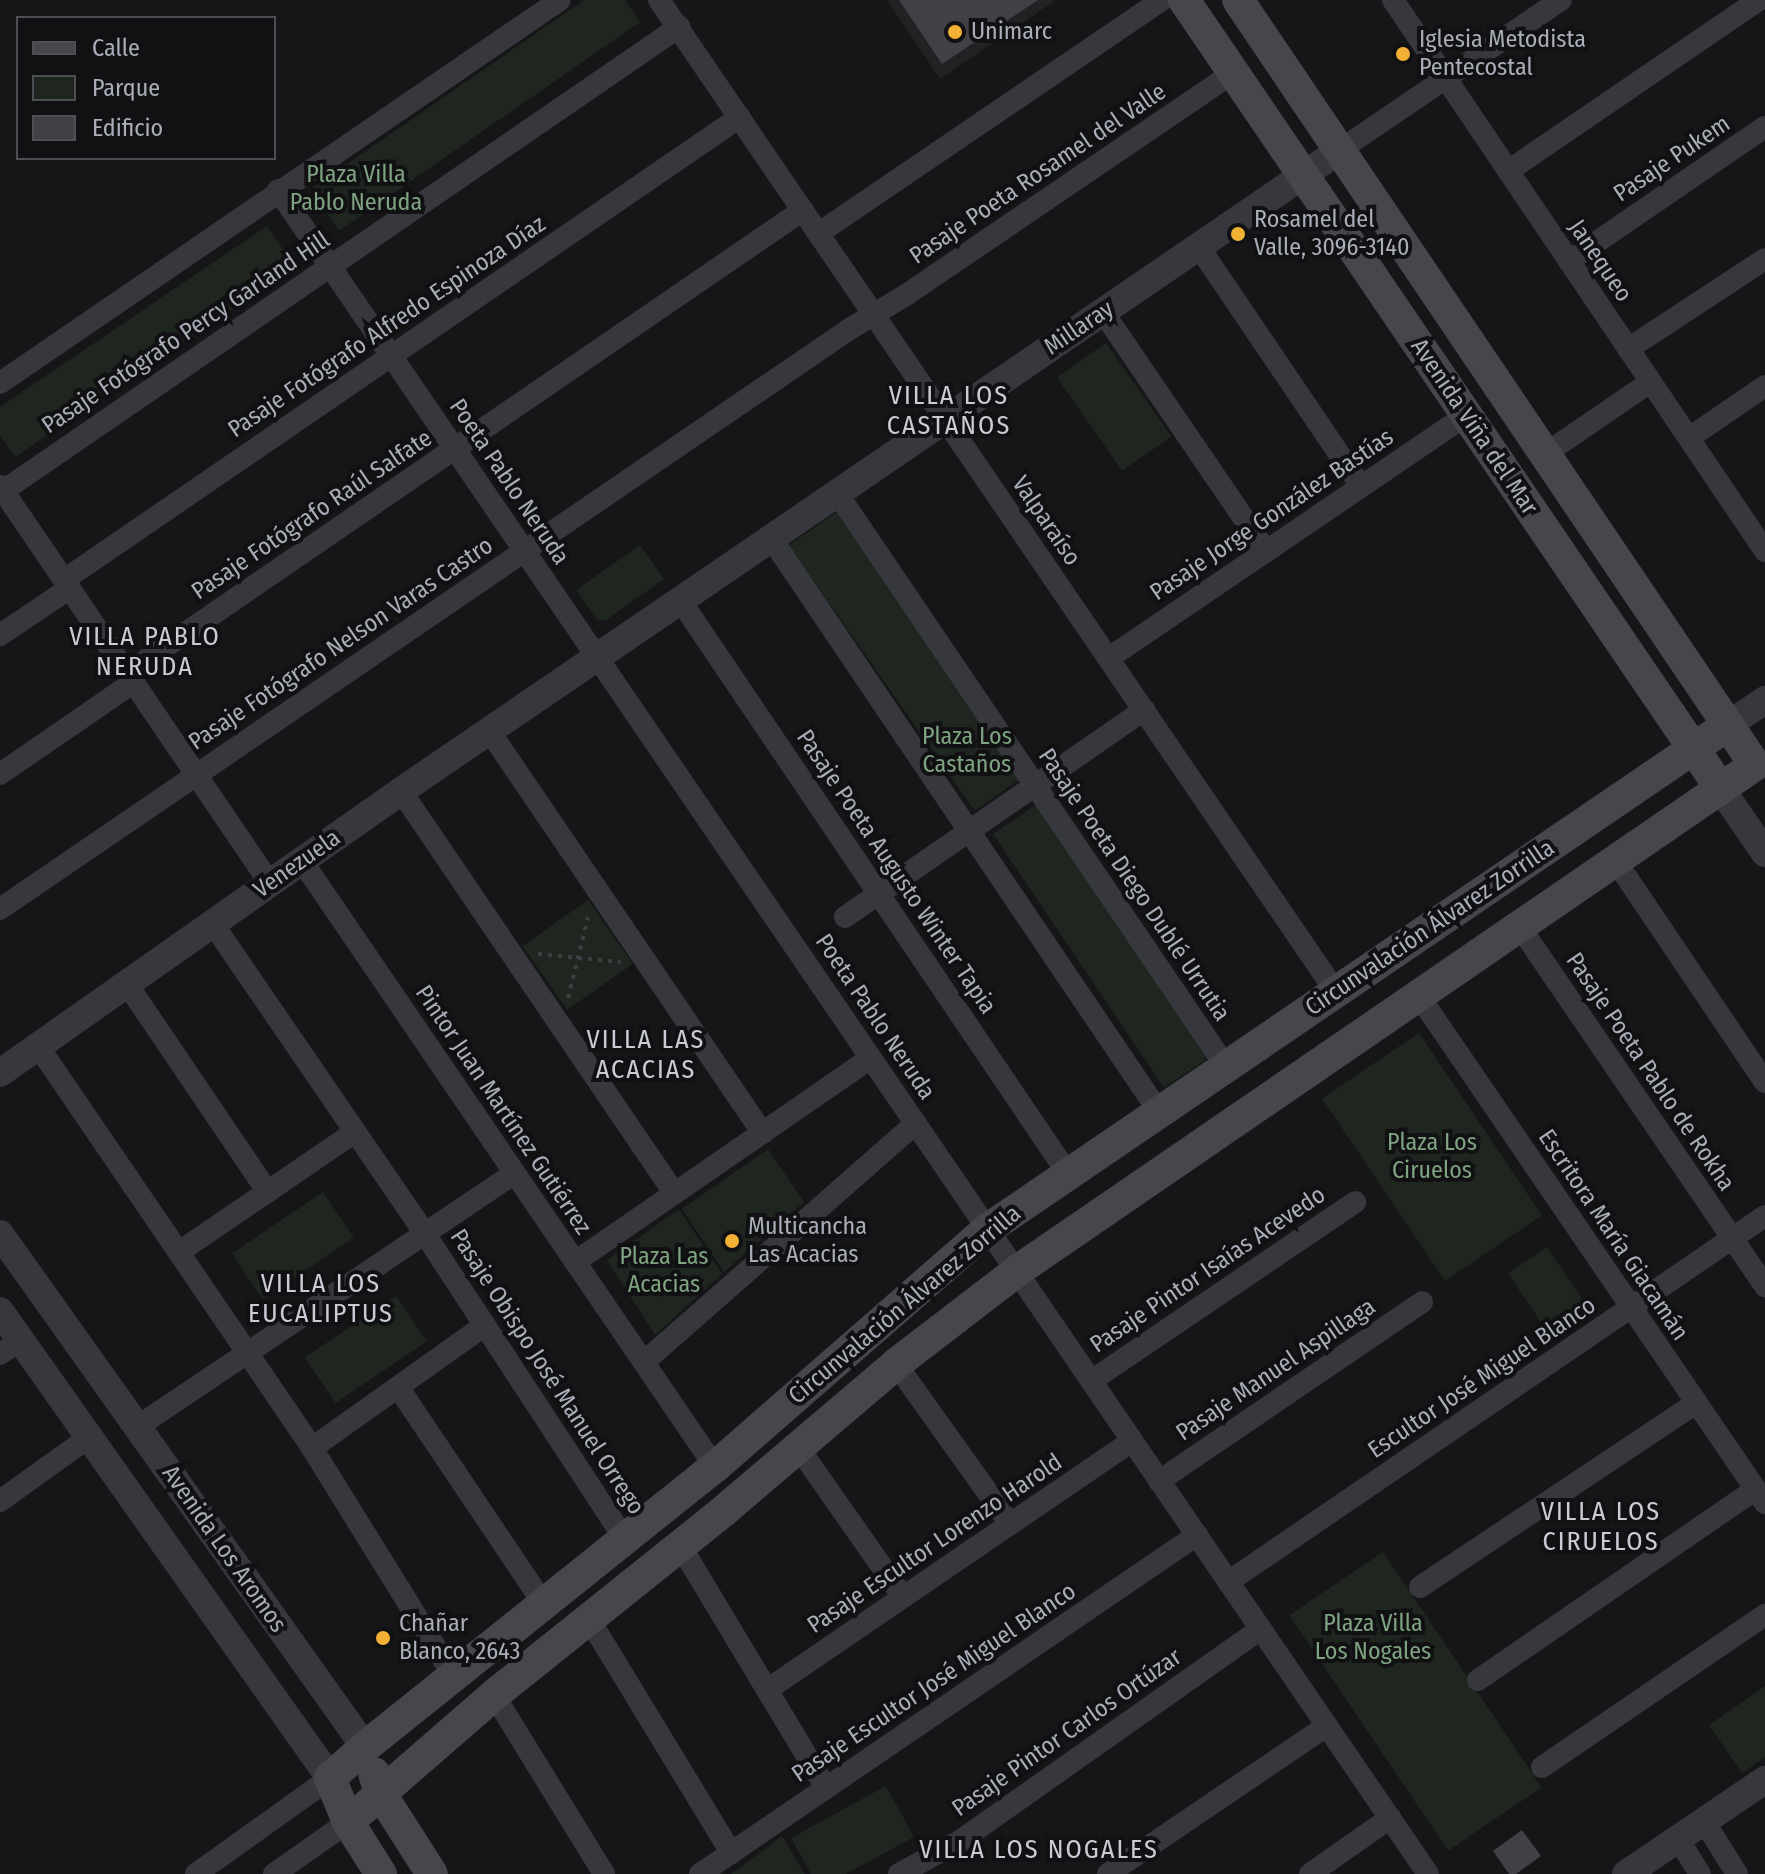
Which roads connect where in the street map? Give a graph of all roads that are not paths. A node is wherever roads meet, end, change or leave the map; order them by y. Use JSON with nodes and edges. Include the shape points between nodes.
{"nodes":[{"id":1,"x":560,"y":0,"type":"edge"},
{"id":2,"x":659,"y":0,"type":"edge"},
{"id":3,"x":1162,"y":0,"type":"edge"},
{"id":4,"x":1184,"y":0,"type":"edge"},
{"id":5,"x":1238,"y":0,"type":"edge"},
{"id":6,"x":1393,"y":0,"type":"edge"},
{"id":7,"x":1561,"y":0,"type":"edge"},
{"id":8,"x":1759,"y":0,"type":"edge"},
{"id":9,"x":679,"y":27,"type":"junction"},
{"id":10,"x":1233,"y":73,"type":"junction"},
{"id":11,"x":1446,"y":79,"type":"junction"},
{"id":12,"x":740,"y":117,"type":"junction"},
{"id":13,"x":1765,"y":127,"type":"edge"},
{"id":14,"x":1340,"y":150,"type":"junction"},
{"id":15,"x":1508,"y":171,"type":"junction"},
{"id":16,"x":1302,"y":176,"type":"junction"},
{"id":17,"x":278,"y":190,"type":"junction"},
{"id":18,"x":803,"y":210,"type":"junction"},
{"id":19,"x":819,"y":233,"type":"junction"},
{"id":20,"x":1199,"y":247,"type":"junction"},
{"id":21,"x":1765,"y":259,"type":"edge"},
{"id":22,"x":1569,"y":261,"type":"junction"},
{"id":23,"x":330,"y":266,"type":"junction"},
{"id":24,"x":1103,"y":312,"type":"junction"},
{"id":25,"x":871,"y":314,"type":"junction"},
{"id":26,"x":1628,"y":349,"type":"junction"},
{"id":27,"x":391,"y":356,"type":"junction"},
{"id":28,"x":1650,"y":382,"type":"junction"},
{"id":29,"x":0,"y":383,"type":"edge"},
{"id":30,"x":1765,"y":386,"type":"edge"},
{"id":31,"x":1466,"y":415,"type":"junction"},
{"id":32,"x":946,"y":419,"type":"junction"},
{"id":33,"x":1689,"y":438,"type":"junction"},
{"id":34,"x":455,"y":449,"type":"junction"},
{"id":35,"x":1545,"y":454,"type":"junction"},
{"id":36,"x":1361,"y":486,"type":"junction"},
{"id":37,"x":1,"y":490,"type":"edge"},
{"id":38,"x":837,"y":493,"type":"junction"},
{"id":39,"x":1757,"y":521,"type":"edge"},
{"id":40,"x":771,"y":538,"type":"junction"},
{"id":41,"x":523,"y":550,"type":"junction"},
{"id":42,"x":1266,"y":551,"type":"junction"},
{"id":43,"x":1765,"y":551,"type":"edge"},
{"id":44,"x":67,"y":584,"type":"junction"},
{"id":45,"x":680,"y":600,"type":"junction"},
{"id":46,"x":0,"y":635,"type":"edge"},
{"id":47,"x":597,"y":658,"type":"junction"},
{"id":48,"x":1109,"y":658,"type":"junction"},
{"id":49,"x":131,"y":678,"type":"junction"},
{"id":50,"x":1765,"y":700,"type":"edge"},
{"id":51,"x":1144,"y":710,"type":"junction"},
{"id":52,"x":1728,"y":725,"type":"junction"},
{"id":53,"x":490,"y":732,"type":"junction"},
{"id":54,"x":1693,"y":749,"type":"junction"},
{"id":55,"x":1762,"y":768,"type":"edge"},
{"id":56,"x":0,"y":774,"type":"edge"},
{"id":57,"x":197,"y":774,"type":"junction"},
{"id":58,"x":1035,"y":786,"type":"junction"},
{"id":59,"x":1721,"y":789,"type":"junction"},
{"id":60,"x":401,"y":791,"type":"junction"},
{"id":61,"x":969,"y":831,"type":"junction"},
{"id":62,"x":1765,"y":853,"type":"edge"},
{"id":63,"x":1615,"y":860,"type":"junction"},
{"id":64,"x":302,"y":861,"type":"junction"},
{"id":65,"x":270,"y":883,"type":"junction"},
{"id":66,"x":879,"y":894,"type":"junction"},
{"id":67,"x":0,"y":909,"type":"edge"},
{"id":68,"x":845,"y":917,"type":"dead end"},
{"id":69,"x":213,"y":924,"type":"junction"},
{"id":70,"x":1520,"y":927,"type":"junction"},
{"id":71,"x":127,"y":984,"type":"junction"},
{"id":72,"x":1336,"y":992,"type":"junction"},
{"id":73,"x":1419,"y":996,"type":"junction"},
{"id":74,"x":38,"y":1046,"type":"junction"},
{"id":75,"x":871,"y":1058,"type":"junction"},
{"id":76,"x":1226,"y":1067,"type":"junction"},
{"id":77,"x":0,"y":1073,"type":"edge"},
{"id":78,"x":1765,"y":1082,"type":"edge"},
{"id":79,"x":1159,"y":1112,"type":"junction"},
{"id":80,"x":916,"y":1123,"type":"junction"},
{"id":81,"x":355,"y":1132,"type":"junction"},
{"id":82,"x":763,"y":1133,"type":"junction"},
{"id":83,"x":515,"y":1173,"type":"junction"},
{"id":84,"x":1068,"y":1174,"type":"junction"},
{"id":85,"x":268,"y":1192,"type":"junction"},
{"id":86,"x":674,"y":1193,"type":"junction"},
{"id":87,"x":1355,"y":1202,"type":"dead end"},
{"id":88,"x":1765,"y":1216,"type":"edge"},
{"id":89,"x":988,"y":1229,"type":"junction"},
{"id":90,"x":0,"y":1234,"type":"edge"},
{"id":91,"x":425,"y":1234,"type":"junction"},
{"id":92,"x":1732,"y":1239,"type":"junction"},
{"id":93,"x":179,"y":1252,"type":"junction"},
{"id":94,"x":575,"y":1262,"type":"junction"},
{"id":95,"x":1017,"y":1271,"type":"junction"},
{"id":96,"x":1765,"y":1286,"type":"edge"},
{"id":97,"x":1422,"y":1302,"type":"dead end"},
{"id":98,"x":1632,"y":1308,"type":"junction"},
{"id":99,"x":0,"y":1311,"type":"edge"},
{"id":100,"x":485,"y":1325,"type":"junction"},
{"id":101,"x":10,"y":1347,"type":"edge"},
{"id":102,"x":248,"y":1353,"type":"junction"},
{"id":103,"x":644,"y":1362,"type":"junction"},
{"id":104,"x":896,"y":1364,"type":"junction"},
{"id":105,"x":1091,"y":1381,"type":"junction"},
{"id":106,"x":398,"y":1387,"type":"junction"},
{"id":107,"x":1696,"y":1403,"type":"junction"},
{"id":108,"x":137,"y":1427,"type":"junction"},
{"id":109,"x":89,"y":1437,"type":"junction"},
{"id":110,"x":1132,"y":1441,"type":"junction"},
{"id":111,"x":798,"y":1447,"type":"junction"},
{"id":112,"x":312,"y":1448,"type":"junction"},
{"id":113,"x":715,"y":1467,"type":"junction"},
{"id":114,"x":1159,"y":1481,"type":"junction"},
{"id":115,"x":1760,"y":1496,"type":"edge"},
{"id":116,"x":0,"y":1501,"type":"edge"},
{"id":117,"x":1010,"y":1524,"type":"junction"},
{"id":118,"x":1197,"y":1535,"type":"junction"},
{"id":119,"x":625,"y":1540,"type":"junction"},
{"id":120,"x":680,"y":1545,"type":"junction"},
{"id":121,"x":1228,"y":1582,"type":"junction"},
{"id":122,"x":1420,"y":1587,"type":"dead end"},
{"id":123,"x":903,"y":1597,"type":"junction"},
{"id":124,"x":543,"y":1603,"type":"junction"},
{"id":125,"x":1765,"y":1615,"type":"edge"},
{"id":126,"x":589,"y":1619,"type":"junction"},
{"id":127,"x":1260,"y":1629,"type":"junction"},
{"id":128,"x":452,"y":1674,"type":"junction"},
{"id":129,"x":1478,"y":1680,"type":"dead end"},
{"id":130,"x":767,"y":1690,"type":"junction"},
{"id":131,"x":494,"y":1695,"type":"junction"},
{"id":132,"x":1327,"y":1726,"type":"junction"},
{"id":133,"x":365,"y":1747,"type":"junction"},
{"id":134,"x":1542,"y":1767,"type":"dead end"},
{"id":135,"x":330,"y":1778,"type":"junction"},
{"id":136,"x":1765,"y":1780,"type":"edge"},
{"id":137,"x":826,"y":1788,"type":"junction"},
{"id":138,"x":379,"y":1791,"type":"junction"},
{"id":139,"x":1390,"y":1818,"type":"junction"},
{"id":140,"x":1704,"y":1821,"type":"junction"},
{"id":141,"x":348,"y":1822,"type":"junction"},
{"id":142,"x":1678,"y":1839,"type":"junction"},
{"id":143,"x":731,"y":1853,"type":"junction"},
{"id":144,"x":196,"y":1874,"type":"edge"},
{"id":145,"x":274,"y":1874,"type":"edge"},
{"id":146,"x":381,"y":1874,"type":"edge"},
{"id":147,"x":432,"y":1874,"type":"edge"},
{"id":148,"x":604,"y":1874,"type":"edge"},
{"id":149,"x":700,"y":1874,"type":"edge"},
{"id":150,"x":899,"y":1874,"type":"edge"},
{"id":151,"x":1108,"y":1874,"type":"edge"},
{"id":152,"x":1310,"y":1874,"type":"edge"},
{"id":153,"x":1428,"y":1874,"type":"edge"},
{"id":154,"x":1626,"y":1874,"type":"edge"},
{"id":155,"x":1700,"y":1874,"type":"edge"},
{"id":156,"x":1737,"y":1874,"type":"edge"}],
"edges":[{"from":1,"to":17,"type":"street"},
{"from":2,"to":9,"type":"street","name":"Valparaíso"},
{"from":3,"to":19,"type":"street"},
{"from":4,"to":10,"type":"main road","name":"Avenida Viña del Mar"},
{"from":5,"to":14,"type":"main road","name":"Avenida Viña del Mar"},
{"from":6,"to":11,"type":"street","name":"Janequeo"},
{"from":7,"to":11,"type":"street","name":"Millaray"},
{"from":8,"to":15,"type":"street"},
{"from":9,"to":12,"type":"street","name":"Valparaíso"},
{"from":9,"to":23,"type":"street","name":"Pasaje Fotógrafo Percy Garland Hill"},
{"from":10,"to":16,"type":"main road","name":"Avenida Viña del Mar"},
{"from":10,"to":25,"type":"street","name":"Pasaje Poeta Rosamel del Valle"},
{"from":11,"to":14,"type":"street","name":"Millaray"},
{"from":11,"to":15,"type":"street","name":"Janequeo"},
{"from":12,"to":18,"type":"street","name":"Valparaíso"},
{"from":12,"to":27,"type":"street","name":"Pasaje Fotógrafo Alfredo Espinoza Díaz"},
{"from":13,"to":22,"type":"street","name":"Pasaje Pukem"},
{"from":14,"to":16,"type":"street","name":"Millaray"},
{"from":14,"to":35,"type":"main road","name":"Avenida Viña del Mar"},
{"from":15,"to":22,"type":"street","name":"Janequeo"},
{"from":16,"to":20,"type":"street","name":"Millaray"},
{"from":16,"to":31,"type":"main road","name":"Avenida Viña del Mar"},
{"from":17,"to":23,"type":"street","name":"Poeta Pablo Neruda"},
{"from":17,"to":29,"type":"street"},
{"from":18,"to":19,"type":"street","name":"Valparaíso"},
{"from":18,"to":34,"type":"street","name":"Pasaje Fotógrafo Raúl Salfate"},
{"from":19,"to":25,"type":"street","name":"Valparaíso"},
{"from":20,"to":24,"type":"street","name":"Millaray"},
{"from":20,"to":36,"type":"street"},
{"from":21,"to":26,"type":"street"},
{"from":22,"to":26,"type":"street","name":"Janequeo"},
{"from":23,"to":27,"type":"street","name":"Poeta Pablo Neruda"},
{"from":23,"to":37,"type":"street","name":"Pasaje Fotógrafo Percy Garland Hill"},
{"from":24,"to":32,"type":"street","name":"Millaray"},
{"from":24,"to":42,"type":"street"},
{"from":25,"to":32,"type":"street","name":"Valparaíso"},
{"from":25,"to":41,"type":"street","name":"Pasaje Fotógrafo Nelson Varas Castro"},
{"from":26,"to":28,"type":"street","name":"Janequeo"},
{"from":27,"to":34,"type":"street","name":"Poeta Pablo Neruda"},
{"from":27,"to":44,"type":"street","name":"Pasaje Fotógrafo Alfredo Espinoza Díaz"},
{"from":28,"to":33,"type":"street","name":"Janequeo"},
{"from":28,"to":35,"type":"street"},
{"from":30,"to":33,"type":"street"},
{"from":31,"to":36,"type":"street","name":"Pasaje Jorge González Bastías"},
{"from":31,"to":54,"type":"main road","name":"Avenida Viña del Mar"},
{"from":32,"to":38,"type":"street","name":"Millaray"},
{"from":32,"to":48,"type":"street","name":"Valparaíso"},
{"from":33,"to":39,"type":"street","name":"Janequeo"},
{"from":34,"to":41,"type":"street","name":"Poeta Pablo Neruda"},
{"from":34,"to":49,"type":"street","name":"Pasaje Fotógrafo Raúl Salfate"},
{"from":35,"to":52,"type":"main road","name":"Avenida Viña del Mar"},
{"from":36,"to":42,"type":"street","name":"Pasaje Jorge González Bastías"},
{"from":37,"to":44,"type":"street"},
{"from":38,"to":40,"type":"street","name":"Millaray"},
{"from":38,"to":58,"type":"street","name":"Pasaje Poeta Diego Dublé Urrutia"},
{"from":39,"to":43,"type":"street","name":"Janequeo"},
{"from":40,"to":45,"type":"street","name":"Millaray"},
{"from":40,"to":61,"type":"street"},
{"from":41,"to":47,"type":"street","name":"Poeta Pablo Neruda"},
{"from":41,"to":57,"type":"street","name":"Pasaje Fotógrafo Nelson Varas Castro"},
{"from":42,"to":48,"type":"street","name":"Pasaje Jorge González Bastías"},
{"from":44,"to":46,"type":"street","name":"Pasaje Fotógrafo Alfredo Espinoza Díaz"},
{"from":44,"to":49,"type":"street"},
{"from":45,"to":47,"type":"street","name":"Millaray"},
{"from":45,"to":66,"type":"street","name":"Pasaje Poeta Augusto Winter Tapia"},
{"from":47,"to":53,"type":"street","name":"Venezuela"},
{"from":47,"to":75,"type":"street","name":"Poeta Pablo Neruda"},
{"from":48,"to":51,"type":"street","name":"Valparaíso"},
{"from":49,"to":56,"type":"street","name":"Pasaje Fotógrafo Raúl Salfate"},
{"from":49,"to":57,"type":"street"},
{"from":50,"to":52,"type":"street","name":"Circunvalación Álvarez Zorrilla"},
{"from":51,"to":58,"type":"street"},
{"from":51,"to":72,"type":"street","name":"Valparaíso"},
{"from":52,"to":54,"type":"main road","name":"Circunvalación Álvarez Zorrilla"},
{"from":52,"to":55,"type":"main road","name":"Avenida Viña del Mar"},
{"from":53,"to":60,"type":"street","name":"Venezuela"},
{"from":53,"to":82,"type":"street"},
{"from":54,"to":59,"type":"main road","name":"Avenida Viña del Mar"},
{"from":54,"to":72,"type":"main road","name":"Circunvalación Álvarez Zorrilla"},
{"from":55,"to":59,"type":"main road","name":"Circunvalación Álvarez Zorrilla"},
{"from":57,"to":65,"type":"street"},
{"from":57,"to":67,"type":"street","name":"Pasaje Fotógrafo Nelson Varas Castro"},
{"from":58,"to":61,"type":"street"},
{"from":58,"to":76,"type":"street","name":"Pasaje Poeta Diego Dublé Urrutia"},
{"from":59,"to":62,"type":"street","name":"Avenida Viña del Mar"},
{"from":59,"to":63,"type":"main road","name":"Circunvalación Álvarez Zorrilla"},
{"from":60,"to":64,"type":"street","name":"Venezuela"},
{"from":60,"to":86,"type":"street"},
{"from":61,"to":66,"type":"street"},
{"from":61,"to":79,"type":"street"},
{"from":63,"to":70,"type":"main road","name":"Circunvalación Álvarez Zorrilla"},
{"from":63,"to":78,"type":"street"},
{"from":64,"to":65,"type":"street","name":"Venezuela"},
{"from":64,"to":83,"type":"street","name":"Pintor Juan Martínez Gutiérrez"},
{"from":65,"to":69,"type":"street","name":"Venezuela"},
{"from":66,"to":68,"type":"street"},
{"from":66,"to":84,"type":"street","name":"Pasaje Poeta Augusto Winter Tapia"},
{"from":69,"to":71,"type":"street","name":"Venezuela"},
{"from":69,"to":81,"type":"street","name":"Pasaje Obispo José Manuel Orrego"},
{"from":70,"to":73,"type":"main road","name":"Circunvalación Álvarez Zorrilla"},
{"from":70,"to":92,"type":"street","name":"Pasaje Poeta Pablo de Rokha"},
{"from":71,"to":74,"type":"street","name":"Venezuela"},
{"from":71,"to":85,"type":"street"},
{"from":72,"to":76,"type":"main road","name":"Circunvalación Álvarez Zorrilla"},
{"from":73,"to":95,"type":"main road","name":"Circunvalación Álvarez Zorrilla"},
{"from":73,"to":98,"type":"street","name":"Escritora María Giacamán"},
{"from":74,"to":77,"type":"street","name":"Venezuela"},
{"from":74,"to":93,"type":"street"},
{"from":75,"to":80,"type":"street","name":"Poeta Pablo Neruda"},
{"from":75,"to":82,"type":"street"},
{"from":76,"to":79,"type":"main road","name":"Circunvalación Álvarez Zorrilla"},
{"from":79,"to":84,"type":"main road","name":"Circunvalación Álvarez Zorrilla"},
{"from":80,"to":89,"type":"street","name":"Poeta Pablo Neruda"},
{"from":80,"to":103,"type":"street"},
{"from":81,"to":85,"type":"street"},
{"from":81,"to":91,"type":"street","name":"Pasaje Obispo José Manuel Orrego"},
{"from":82,"to":86,"type":"street"},
{"from":83,"to":91,"type":"street"},
{"from":83,"to":94,"type":"street","name":"Pintor Juan Martínez Gutiérrez"},
{"from":84,"to":89,"type":"main road","name":"Circunvalación Álvarez Zorrilla"},
{"from":85,"to":93,"type":"street"},
{"from":86,"to":94,"type":"street"},
{"from":87,"to":105,"type":"street","name":"Pasaje Pintor Isaías Acevedo"},
{"from":88,"to":92,"type":"street","name":"Escultor José Miguel Blanco"},
{"from":89,"to":95,"type":"street","name":"Poeta Pablo Neruda"},
{"from":89,"to":113,"type":"main road","name":"Circunvalación Álvarez Zorrilla"},
{"from":90,"to":108,"type":"street","name":"Avenida Los Aromos"},
{"from":91,"to":100,"type":"street","name":"Pasaje Obispo José Manuel Orrego"},
{"from":91,"to":102,"type":"street"},
{"from":92,"to":96,"type":"street","name":"Pasaje Poeta Pablo de Rokha"},
{"from":92,"to":98,"type":"street","name":"Escultor José Miguel Blanco"},
{"from":93,"to":102,"type":"street"},
{"from":94,"to":103,"type":"street","name":"Pintor Juan Martínez Gutiérrez"},
{"from":95,"to":104,"type":"main road","name":"Circunvalación Álvarez Zorrilla"},
{"from":95,"to":105,"type":"street","name":"Poeta Pablo Neruda"},
{"from":97,"to":114,"type":"street","name":"Pasaje Manuel Aspillaga"},
{"from":98,"to":107,"type":"street","name":"Escritora María Giacamán"},
{"from":98,"to":121,"type":"street","name":"Escultor José Miguel Blanco"},
{"from":99,"to":101,"type":"street","name":"Avenida Los Aromos"},
{"from":100,"to":106,"type":"street"},
{"from":100,"to":119,"type":"street","name":"Pasaje Obispo José Manuel Orrego"},
{"from":101,"to":109,"type":"street","name":"Avenida Los Aromos"},
{"from":102,"to":108,"type":"street"},
{"from":102,"to":112,"type":"street"},
{"from":103,"to":113,"type":"street","name":"Pintor Juan Martínez Gutiérrez"},
{"from":104,"to":111,"type":"main road","name":"Circunvalación Álvarez Zorrilla"},
{"from":104,"to":117,"type":"street"},
{"from":105,"to":110,"type":"street","name":"Poeta Pablo Neruda"},
{"from":106,"to":112,"type":"street"},
{"from":106,"to":124,"type":"street"},
{"from":107,"to":115,"type":"street","name":"Escritora María Giacamán"},
{"from":107,"to":122,"type":"street"},
{"from":108,"to":133,"type":"street","name":"Avenida Los Aromos"},
{"from":109,"to":116,"type":"street"},
{"from":109,"to":135,"type":"street","name":"Avenida Los Aromos"},
{"from":110,"to":114,"type":"street","name":"Poeta Pablo Neruda"},
{"from":110,"to":117,"type":"street","name":"Pasaje Escultor Lorenzo Harold"},
{"from":111,"to":120,"type":"main road","name":"Circunvalación Álvarez Zorrilla"},
{"from":111,"to":123,"type":"street"},
{"from":112,"to":128,"type":"street"},
{"from":113,"to":119,"type":"main road","name":"Circunvalación Álvarez Zorrilla"},
{"from":114,"to":118,"type":"street","name":"Poeta Pablo Neruda"},
{"from":115,"to":129,"type":"street"},
{"from":117,"to":123,"type":"street","name":"Pasaje Escultor Lorenzo Harold"},
{"from":118,"to":121,"type":"street","name":"Poeta Pablo Neruda"},
{"from":118,"to":137,"type":"street","name":"Pasaje Escultor José Miguel Blanco"},
{"from":119,"to":124,"type":"main road","name":"Circunvalación Álvarez Zorrilla"},
{"from":120,"to":126,"type":"main road","name":"Circunvalación Álvarez Zorrilla"},
{"from":120,"to":130,"type":"street"},
{"from":121,"to":127,"type":"street","name":"Poeta Pablo Neruda"},
{"from":123,"to":130,"type":"street","name":"Pasaje Escultor Lorenzo Harold"},
{"from":124,"to":128,"type":"main road","name":"Circunvalación Álvarez Zorrilla"},
{"from":125,"to":134,"type":"street"},
{"from":126,"to":131,"type":"main road","name":"Circunvalación Álvarez Zorrilla"},
{"from":126,"to":143,"type":"street"},
{"from":127,"to":132,"type":"street","name":"Poeta Pablo Neruda"},
{"from":127,"to":150,"type":"street","name":"Pasaje Pintor Carlos Ortúzar","via":[[960,1841]]},
{"from":128,"to":133,"type":"main road","name":"Circunvalación Álvarez Zorrilla"},
{"from":130,"to":137,"type":"street"},
{"from":131,"to":138,"type":"main road","name":"Circunvalación Álvarez Zorrilla"},
{"from":131,"to":148,"type":"street"},
{"from":132,"to":139,"type":"street","name":"Poeta Pablo Neruda"},
{"from":132,"to":151,"type":"street"},
{"from":133,"to":135,"type":"main road","name":"Circunvalación Álvarez Zorrilla"},
{"from":133,"to":138,"type":"main road","name":"Avenida Los Aromos"},
{"from":135,"to":141,"type":"main road","name":"Avenida Los Aromos"},
{"from":135,"to":144,"type":"street","name":"Circunvalación Álvarez Zorrilla"},
{"from":136,"to":140,"type":"street"},
{"from":137,"to":143,"type":"street","name":"Pasaje Escultor José Miguel Blanco"},
{"from":138,"to":141,"type":"main road","name":"Circunvalación Álvarez Zorrilla"},
{"from":138,"to":147,"type":"main road","name":"Avenida Los Aromos"},
{"from":139,"to":152,"type":"street"},
{"from":139,"to":153,"type":"street","name":"Poeta Pablo Neruda"},
{"from":140,"to":142,"type":"street"},
{"from":140,"to":156,"type":"street"},
{"from":141,"to":145,"type":"street","name":"Circunvalación Álvarez Zorrilla"},
{"from":141,"to":146,"type":"main road","name":"Avenida Los Aromos"},
{"from":142,"to":154,"type":"street"},
{"from":142,"to":155,"type":"street"},
{"from":143,"to":149,"type":"street","name":"Pasaje Escultor José Miguel Blanco"}]}
